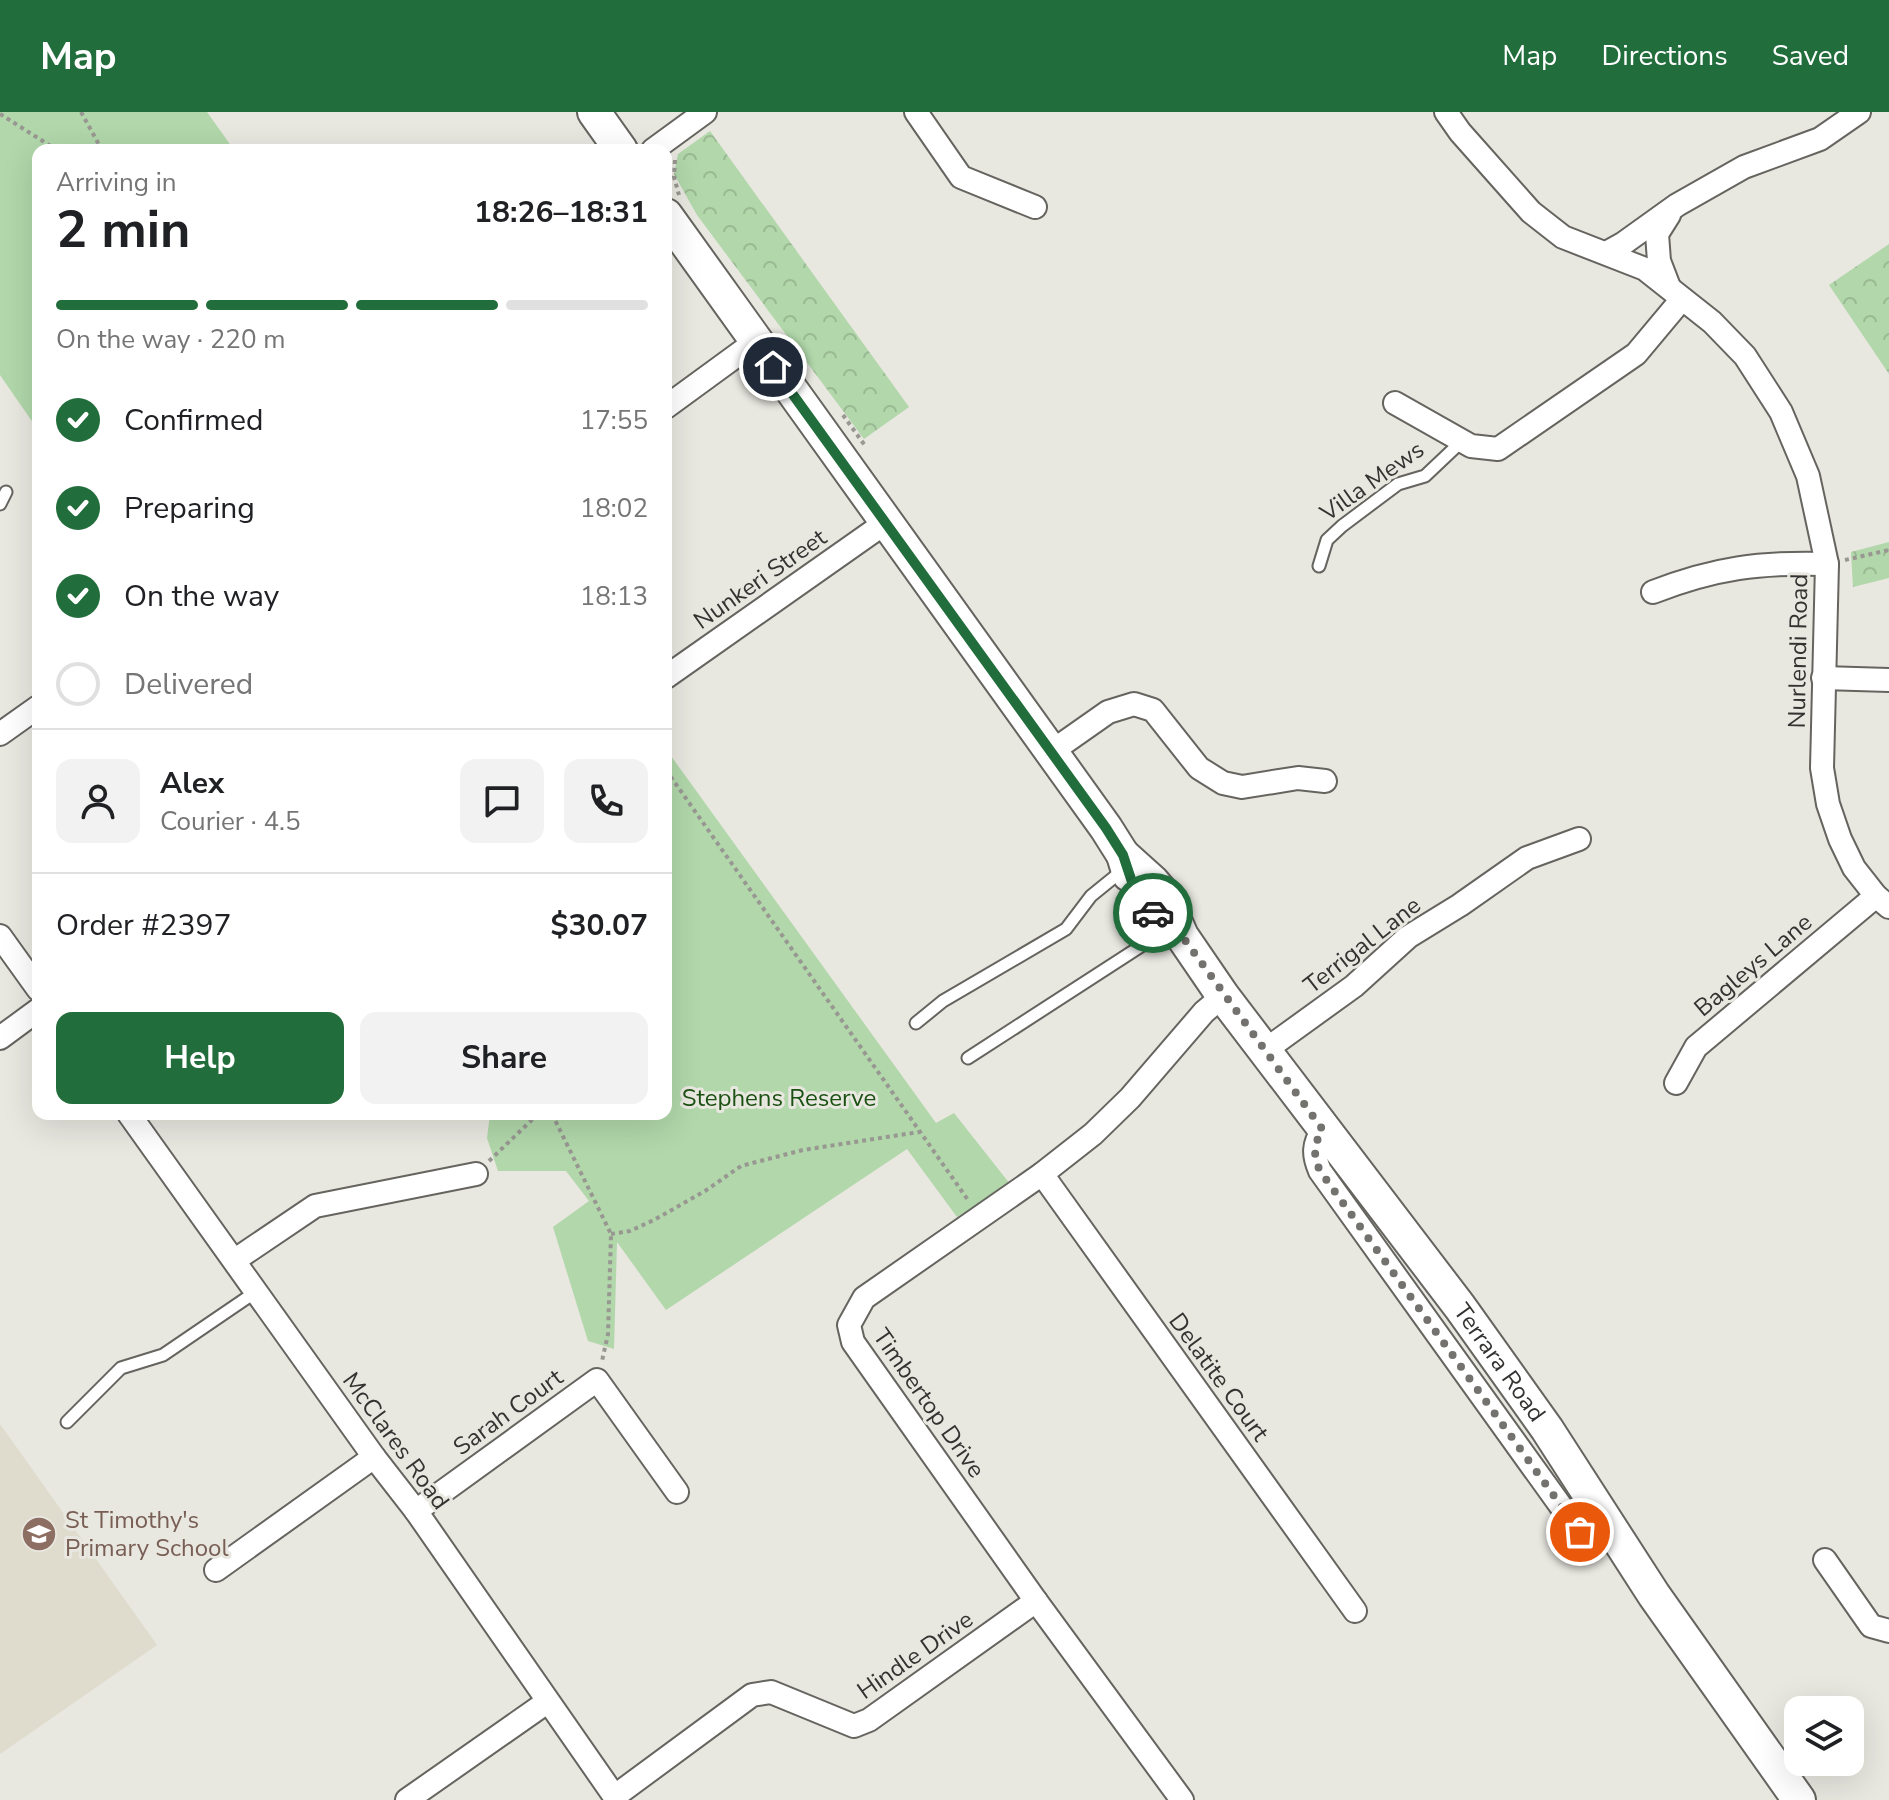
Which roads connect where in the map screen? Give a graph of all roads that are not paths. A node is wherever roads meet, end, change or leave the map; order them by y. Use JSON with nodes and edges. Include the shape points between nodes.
{"nodes":[{"id":1,"x":594,"y":112,"type":"edge"},
{"id":2,"x":705,"y":112,"type":"edge"},
{"id":3,"x":916,"y":112,"type":"edge"},
{"id":4,"x":1446,"y":112,"type":"edge"},
{"id":5,"x":1859,"y":112,"type":"edge"},
{"id":6,"x":618,"y":144,"type":"edge"},
{"id":7,"x":661,"y":144,"type":"edge"},
{"id":8,"x":1677,"y":205,"type":"junction"},
{"id":9,"x":1035,"y":207,"type":"dead end"},
{"id":10,"x":672,"y":224,"type":"edge"},
{"id":11,"x":1606,"y":253,"type":"junction"},
{"id":12,"x":1676,"y":294,"type":"junction"},
{"id":13,"x":755,"y":342,"type":"junction"},
{"id":14,"x":672,"y":403,"type":"edge"},
{"id":15,"x":1395,"y":403,"type":"dead end"},
{"id":16,"x":1462,"y":441,"type":"junction"},
{"id":17,"x":6,"y":492,"type":"dead end"},
{"id":18,"x":0,"y":504,"type":"edge"},
{"id":19,"x":885,"y":523,"type":"junction"},
{"id":20,"x":1827,"y":564,"type":"junction"},
{"id":21,"x":1319,"y":566,"type":"dead end"},
{"id":22,"x":1653,"y":592,"type":"dead end"},
{"id":23,"x":672,"y":673,"type":"edge"},
{"id":24,"x":1823,"y":678,"type":"junction"},
{"id":25,"x":1889,"y":680,"type":"edge"},
{"id":26,"x":32,"y":711,"type":"edge"},
{"id":27,"x":0,"y":734,"type":"edge"},
{"id":28,"x":1051,"y":752,"type":"junction"},
{"id":29,"x":1325,"y":781,"type":"dead end"},
{"id":30,"x":1579,"y":839,"type":"dead end"},
{"id":31,"x":1127,"y":862,"type":"junction"},
{"id":32,"x":1882,"y":902,"type":"edge"},
{"id":33,"x":1176,"y":929,"type":"junction"},
{"id":34,"x":0,"y":936,"type":"edge"},
{"id":35,"x":32,"y":981,"type":"edge"},
{"id":36,"x":1223,"y":996,"type":"junction"},
{"id":37,"x":32,"y":1014,"type":"edge"},
{"id":38,"x":916,"y":1023,"type":"dead end"},
{"id":39,"x":0,"y":1038,"type":"edge"},
{"id":40,"x":1264,"y":1051,"type":"junction"},
{"id":41,"x":968,"y":1058,"type":"dead end"},
{"id":42,"x":1676,"y":1083,"type":"dead end"},
{"id":43,"x":133,"y":1120,"type":"edge"},
{"id":44,"x":476,"y":1174,"type":"road end"},
{"id":45,"x":1042,"y":1174,"type":"junction"},
{"id":46,"x":235,"y":1260,"type":"junction"},
{"id":47,"x":257,"y":1291,"type":"junction"},
{"id":48,"x":67,"y":1422,"type":"dead end"},
{"id":49,"x":374,"y":1457,"type":"junction"},
{"id":50,"x":677,"y":1492,"type":"dead end"},
{"id":51,"x":416,"y":1511,"type":"junction"},
{"id":52,"x":1825,"y":1560,"type":"dead end"},
{"id":53,"x":216,"y":1570,"type":"dead end"},
{"id":54,"x":1036,"y":1601,"type":"junction"},
{"id":55,"x":1355,"y":1611,"type":"dead end"},
{"id":56,"x":1889,"y":1631,"type":"edge"},
{"id":57,"x":547,"y":1702,"type":"junction"},
{"id":58,"x":616,"y":1798,"type":"edge"},
{"id":59,"x":407,"y":1800,"type":"edge"},
{"id":60,"x":1182,"y":1800,"type":"edge"},
{"id":61,"x":1799,"y":1800,"type":"edge"}],
"edges":[{"from":1,"to":6,"type":"main road"},
{"from":2,"to":7,"type":"street"},
{"from":3,"to":9,"type":"street","via":[[961,177]]},
{"from":4,"to":11,"type":"street","name":"Nurlendi Road","via":[[1531,212],[1563,237]]},
{"from":5,"to":8,"type":"street","via":[[1820,139],[1744,167]]},
{"from":8,"to":11,"type":"street"},
{"from":8,"to":12,"type":"street","via":[[1657,234],[1659,261]]},
{"from":10,"to":13,"type":"main road","name":"Terrara Road"},
{"from":11,"to":12,"type":"street","name":"Nurlendi Road","via":[[1645,269]]},
{"from":12,"to":16,"type":"street","via":[[1636,354],[1519,437],[1498,449]]},
{"from":12,"to":20,"type":"street","name":"Nurlendi Road","via":[[1745,356],[1781,412],[1808,476]]},
{"from":13,"to":14,"type":"street"},
{"from":13,"to":19,"type":"main road","name":"Terrara Road"},
{"from":15,"to":16,"type":"street"},
{"from":16,"to":21,"type":"lane","name":"Villa Mews","via":[[1425,476],[1398,484],[1342,526],[1327,540]]},
{"from":17,"to":18,"type":"lane"},
{"from":19,"to":23,"type":"street","name":"Nunkeri Street"},
{"from":19,"to":28,"type":"main road","name":"Terrara Road"},
{"from":20,"to":22,"type":"street","via":[[1739,566]]},
{"from":20,"to":24,"type":"street","name":"Nurlendi Road"},
{"from":24,"to":25,"type":"street"},
{"from":24,"to":32,"type":"street","name":"Nurlendi Road","via":[[1822,768],[1828,804],[1854,868]]},
{"from":26,"to":27,"type":"street"},
{"from":28,"to":29,"type":"street","via":[[1108,712],[1134,704],[1153,710],[1199,768],[1223,783],[1242,787],[1298,778]]},
{"from":28,"to":31,"type":"main road","name":"Terrara Road"},
{"from":30,"to":40,"type":"street","name":"Terrigal Lane","via":[[1527,858],[1408,937],[1354,986]]},
{"from":31,"to":33,"type":"main road","name":"Terrara Road","via":[[1164,895]]},
{"from":31,"to":38,"type":"lane","via":[[1066,929],[943,1001]]},
{"from":32,"to":42,"type":"street","name":"Bagleys Lane","via":[[1696,1047]]},
{"from":33,"to":36,"type":"main road","name":"Terrara Road"},
{"from":33,"to":41,"type":"lane"},
{"from":34,"to":35,"type":"street"},
{"from":36,"to":40,"type":"main road","name":"Terrara Road"},
{"from":36,"to":45,"type":"street","name":"Timbertop Drive","via":[[1130,1098]]},
{"from":37,"to":39,"type":"street"},
{"from":40,"to":61,"type":"main road","name":"Terrara Road","via":[[1460,1307]]},
{"from":43,"to":46,"type":"street","name":"McClares Road"},
{"from":44,"to":46,"type":"street","via":[[315,1206]]},
{"from":45,"to":54,"type":"street","name":"Timbertop Drive","via":[[864,1298],[849,1325],[853,1342]]},
{"from":45,"to":55,"type":"street","name":"Delatite Court"},
{"from":46,"to":47,"type":"street","name":"McClares Road"},
{"from":47,"to":48,"type":"lane","via":[[163,1355],[121,1368]]},
{"from":47,"to":49,"type":"street","name":"McClares Road"},
{"from":49,"to":51,"type":"street","name":"McClares Road"},
{"from":49,"to":53,"type":"street"},
{"from":50,"to":51,"type":"street","name":"Sarah Court","via":[[597,1380]]},
{"from":51,"to":57,"type":"street","name":"McClares Road"},
{"from":52,"to":56,"type":"street","via":[[1871,1626]]},
{"from":54,"to":58,"type":"street","name":"Hindle Drive","via":[[869,1720],[854,1726],[771,1692],[752,1695]]},
{"from":54,"to":60,"type":"street","name":"Timbertop Drive"},
{"from":57,"to":58,"type":"street","name":"McClares Road"},
{"from":57,"to":59,"type":"street"}]}
